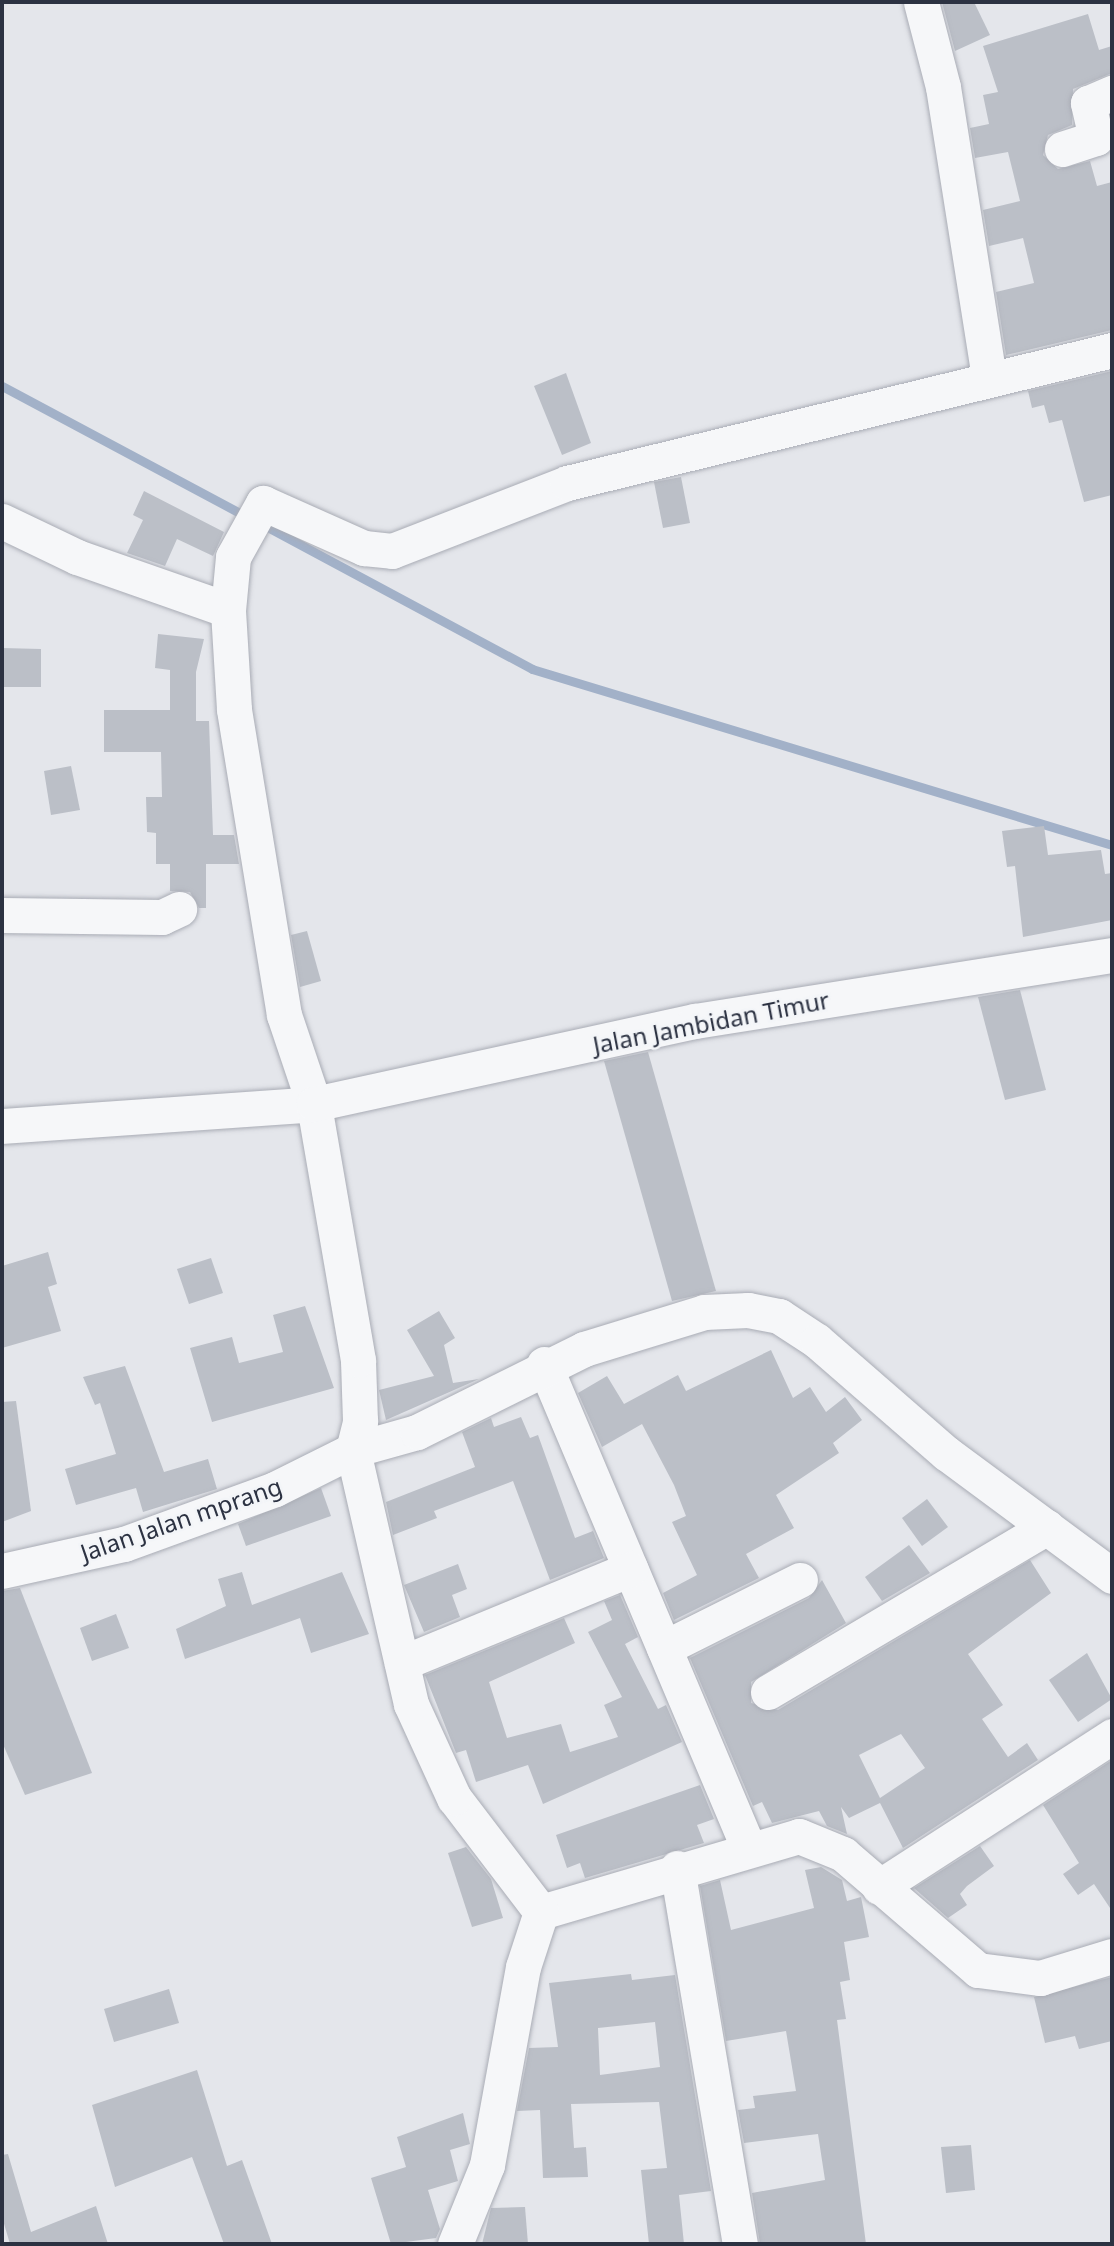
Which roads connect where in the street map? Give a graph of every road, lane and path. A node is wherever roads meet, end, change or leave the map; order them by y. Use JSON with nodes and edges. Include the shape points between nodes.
{"nodes":[{"id":1,"x":921,"y":2,"type":"edge"},
{"id":2,"x":1112,"y":93,"type":"edge"},
{"id":3,"x":1062,"y":149,"type":"dead end"},
{"id":4,"x":1112,"y":350,"type":"edge"},
{"id":5,"x":989,"y":378,"type":"junction"},
{"id":6,"x":2,"y":521,"type":"edge"},
{"id":7,"x":228,"y":610,"type":"junction"},
{"id":8,"x":179,"y":909,"type":"dead end"},
{"id":9,"x":2,"y":915,"type":"edge"},
{"id":10,"x":1112,"y":955,"type":"edge"},
{"id":11,"x":314,"y":1104,"type":"junction"},
{"id":12,"x":2,"y":1126,"type":"edge"},
{"id":13,"x":544,"y":1364,"type":"junction"},
{"id":14,"x":353,"y":1450,"type":"junction"},
{"id":15,"x":1047,"y":1527,"type":"junction"},
{"id":16,"x":630,"y":1569,"type":"junction"},
{"id":17,"x":2,"y":1571,"type":"edge"},
{"id":18,"x":1112,"y":1576,"type":"edge"},
{"id":19,"x":800,"y":1580,"type":"dead end"},
{"id":20,"x":664,"y":1648,"type":"junction"},
{"id":21,"x":402,"y":1663,"type":"junction"},
{"id":22,"x":768,"y":1692,"type":"dead end"},
{"id":23,"x":1112,"y":1736,"type":"edge"},
{"id":24,"x":748,"y":1847,"type":"junction"},
{"id":25,"x":677,"y":1868,"type":"junction"},
{"id":26,"x":879,"y":1886,"type":"junction"},
{"id":27,"x":541,"y":1912,"type":"junction"},
{"id":28,"x":1112,"y":1956,"type":"edge"},
{"id":29,"x":455,"y":2244,"type":"edge"},
{"id":30,"x":740,"y":2244,"type":"edge"}],
"edges":[{"from":1,"to":5,"type":"street","via":[[943,87]]},
{"from":2,"to":3,"type":"street","via":[[1088,103],[1096,138]]},
{"from":4,"to":5,"type":"street"},
{"from":5,"to":7,"type":"street","via":[[567,483],[392,551],[364,548],[268,504],[253,514],[233,557]]},
{"from":6,"to":7,"type":"street","via":[[77,557]]},
{"from":7,"to":11,"type":"street","via":[[255,855],[284,1015]]},
{"from":8,"to":9,"type":"street","via":[[162,917]]},
{"from":10,"to":11,"type":"street","name":"Jalan Jambidan Timur","via":[[695,1021]]},
{"from":11,"to":12,"type":"street","name":"Jalan Jambidan Timur"},
{"from":11,"to":14,"type":"street","via":[[358,1360],[360,1421]]},
{"from":13,"to":14,"type":"street","name":"Jalan Jalan mprang","via":[[417,1432]]},
{"from":13,"to":15,"type":"street","name":"Jalan Jalan mprang","via":[[704,1312],[779,1317]]},
{"from":13,"to":16,"type":"street"},
{"from":14,"to":17,"type":"street","name":"Jalan Jalan mprang","via":[[275,1489],[124,1544]]},
{"from":14,"to":21,"type":"street"},
{"from":15,"to":18,"type":"street","name":"Jalan Jalan mprang"},
{"from":15,"to":22,"type":"street"},
{"from":16,"to":20,"type":"street"},
{"from":16,"to":21,"type":"street"},
{"from":19,"to":20,"type":"street"},
{"from":20,"to":24,"type":"street"},
{"from":21,"to":27,"type":"street","via":[[435,1765]]},
{"from":23,"to":26,"type":"street"},
{"from":24,"to":25,"type":"street"},
{"from":24,"to":26,"type":"street","via":[[799,1836],[821,1841]]},
{"from":25,"to":27,"type":"street"},
{"from":25,"to":30,"type":"street"},
{"from":26,"to":28,"type":"street","via":[[954,1955],[1007,1979],[1040,1978]]},
{"from":27,"to":29,"type":"street","via":[[523,1967],[484,2176]]}]}
